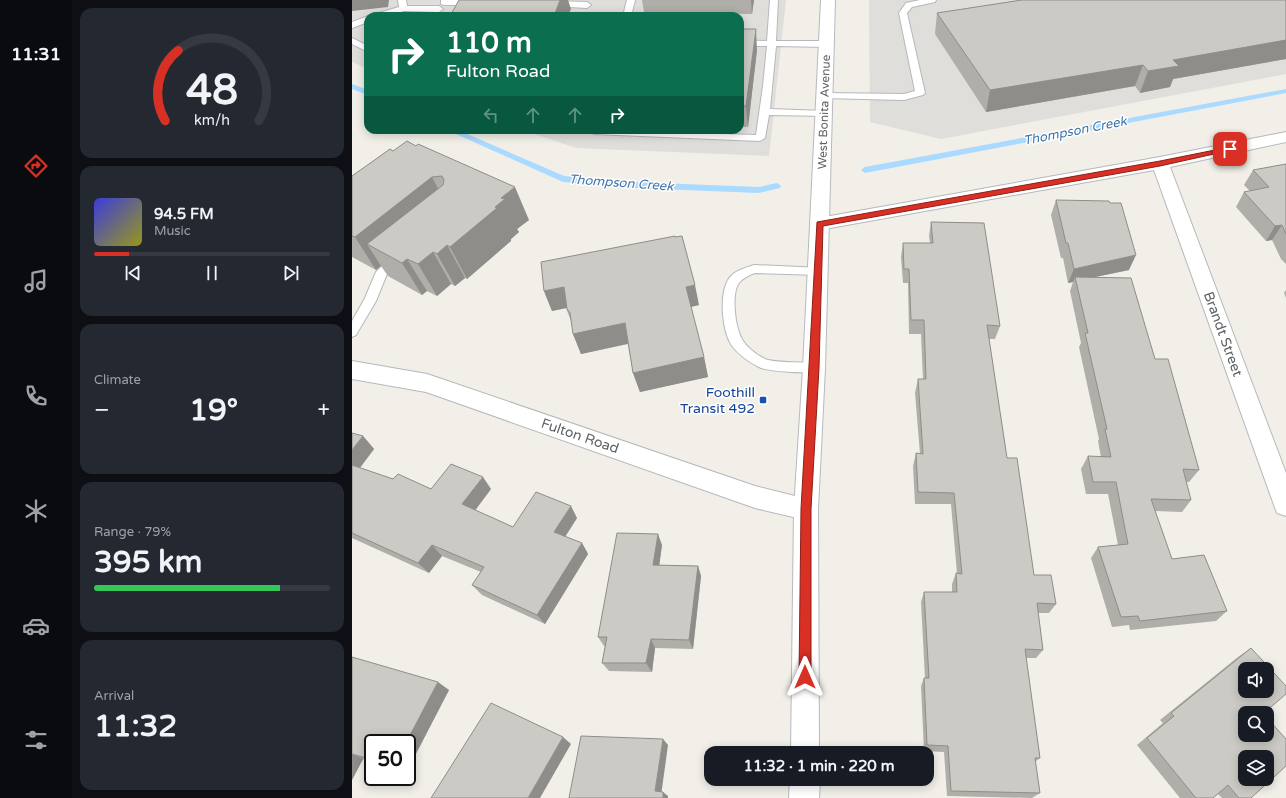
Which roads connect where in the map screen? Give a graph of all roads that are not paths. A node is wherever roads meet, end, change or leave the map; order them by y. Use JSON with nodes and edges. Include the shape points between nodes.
{"nodes":[{"id":1,"x":632,"y":0,"type":"edge"},
{"id":2,"x":774,"y":0,"type":"edge"},
{"id":3,"x":828,"y":0,"type":"edge"},
{"id":4,"x":932,"y":0,"type":"edge"},
{"id":5,"x":445,"y":1,"type":"edge"},
{"id":6,"x":484,"y":2,"type":"edge"},
{"id":7,"x":588,"y":2,"type":"edge"},
{"id":8,"x":403,"y":4,"type":"edge"},
{"id":9,"x":547,"y":4,"type":"edge"},
{"id":10,"x":386,"y":12,"type":"edge"},
{"id":11,"x":433,"y":12,"type":"edge"},
{"id":12,"x":438,"y":12,"type":"edge"},
{"id":13,"x":584,"y":12,"type":"edge"},
{"id":14,"x":628,"y":12,"type":"edge"},
{"id":15,"x":364,"y":20,"type":"edge"},
{"id":16,"x":352,"y":25,"type":"edge"},
{"id":17,"x":352,"y":41,"type":"edge"},
{"id":18,"x":744,"y":43,"type":"edge"},
{"id":19,"x":772,"y":44,"type":"junction"},
{"id":20,"x":827,"y":44,"type":"junction"},
{"id":21,"x":364,"y":47,"type":"edge"},
{"id":22,"x":825,"y":96,"type":"junction"},
{"id":23,"x":765,"y":112,"type":"junction"},
{"id":24,"x":825,"y":114,"type":"junction"},
{"id":25,"x":651,"y":134,"type":"edge"},
{"id":26,"x":1286,"y":137,"type":"edge"},
{"id":27,"x":1160,"y":164,"type":"junction"},
{"id":28,"x":820,"y":224,"type":"junction"},
{"id":29,"x":407,"y":251,"type":"edge"},
{"id":30,"x":818,"y":271,"type":"junction"},
{"id":31,"x":352,"y":332,"type":"edge"},
{"id":32,"x":814,"y":368,"type":"junction"},
{"id":33,"x":352,"y":370,"type":"edge"},
{"id":34,"x":1286,"y":505,"type":"edge"},
{"id":35,"x":806,"y":509,"type":"junction"},
{"id":36,"x":805,"y":746,"type":"edge"},
{"id":37,"x":804,"y":786,"type":"edge"},
{"id":38,"x":804,"y":798,"type":"edge"}],
"edges":[{"from":1,"to":14,"type":"lane"},
{"from":2,"to":19,"type":"lane"},
{"from":3,"to":20,"type":"street","name":"West Bonita Avenue"},
{"from":4,"to":22,"type":"lane","via":[[909,5],[903,13],[920,93],[904,97]]},
{"from":5,"to":6,"type":"lane"},
{"from":5,"to":12,"type":"lane"},
{"from":7,"to":9,"type":"lane"},
{"from":7,"to":13,"type":"lane"},
{"from":8,"to":10,"type":"lane"},
{"from":8,"to":11,"type":"lane"},
{"from":15,"to":16,"type":"lane"},
{"from":17,"to":21,"type":"lane"},
{"from":18,"to":19,"type":"lane"},
{"from":19,"to":20,"type":"lane"},
{"from":19,"to":23,"type":"lane"},
{"from":20,"to":22,"type":"street","name":"West Bonita Avenue"},
{"from":22,"to":24,"type":"street","name":"West Bonita Avenue"},
{"from":23,"to":24,"type":"lane"},
{"from":23,"to":25,"type":"lane","via":[[760,138]]},
{"from":24,"to":28,"type":"street","name":"West Bonita Avenue"},
{"from":26,"to":27,"type":"street"},
{"from":27,"to":28,"type":"street"},
{"from":27,"to":34,"type":"street","name":"Brandt Street"},
{"from":28,"to":30,"type":"street","name":"West Bonita Avenue"},
{"from":29,"to":31,"type":"lane","via":[[382,272],[370,301]]},
{"from":30,"to":32,"type":"street","name":"West Bonita Avenue"},
{"from":30,"to":32,"type":"lane","via":[[754,269],[743,273],[733,282],[729,323],[736,343],[764,364]]},
{"from":32,"to":35,"type":"street","name":"West Bonita Avenue"},
{"from":33,"to":35,"type":"street","name":"Fulton Road","via":[[427,383],[754,497]]},
{"from":35,"to":36,"type":"street","name":"West Bonita Avenue"},
{"from":37,"to":38,"type":"street"}]}
